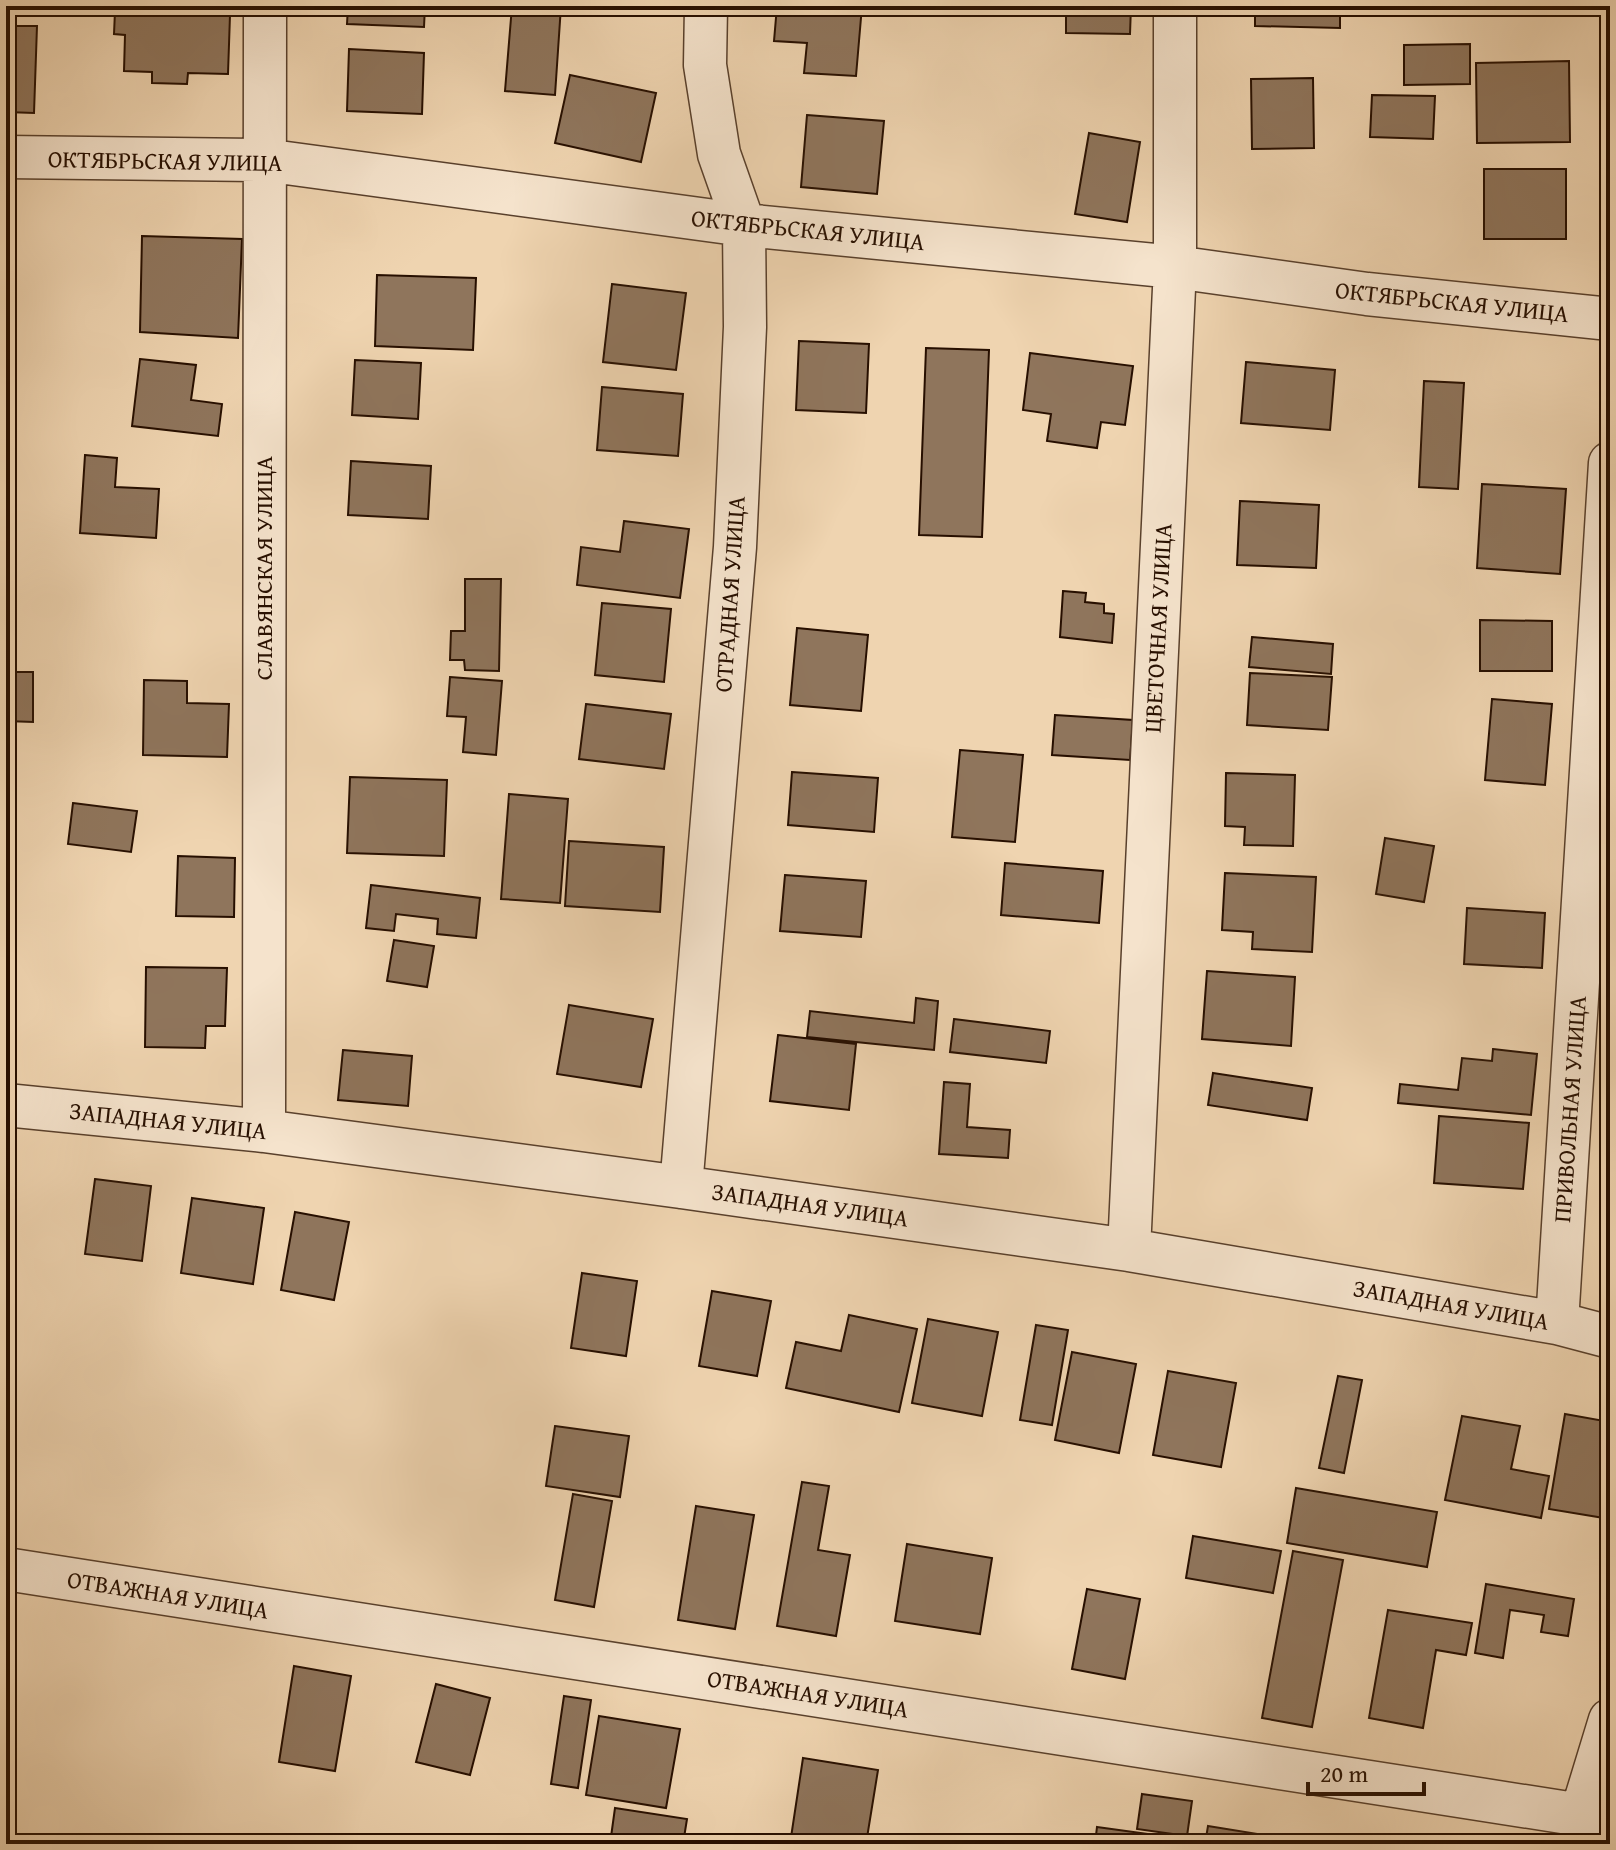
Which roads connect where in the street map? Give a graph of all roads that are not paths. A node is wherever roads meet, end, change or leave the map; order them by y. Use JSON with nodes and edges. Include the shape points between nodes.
{"nodes":[{"id":1,"x":265,"y":6,"type":"edge"},
{"id":2,"x":706,"y":6,"type":"edge"},
{"id":3,"x":1175,"y":6,"type":"edge"},
{"id":4,"x":6,"y":157,"type":"edge"},
{"id":5,"x":264,"y":160,"type":"junction"},
{"id":6,"x":744,"y":225,"type":"junction"},
{"id":7,"x":1175,"y":267,"type":"junction"},
{"id":8,"x":1610,"y":319,"type":"edge"},
{"id":9,"x":1610,"y":463,"type":"edge"},
{"id":10,"x":6,"y":1105,"type":"edge"},
{"id":11,"x":264,"y":1131,"type":"junction"},
{"id":12,"x":681,"y":1187,"type":"junction"},
{"id":13,"x":1129,"y":1250,"type":"junction"},
{"id":14,"x":1557,"y":1323,"type":"junction"},
{"id":15,"x":1610,"y":1337,"type":"edge"},
{"id":16,"x":6,"y":1569,"type":"edge"},
{"id":17,"x":1610,"y":1720,"type":"edge"},
{"id":18,"x":1588,"y":1827,"type":"edge"}],
"edges":[{"from":1,"to":5,"type":"street","name":"СЛАВЯНСКАЯ УЛИЦА"},
{"from":2,"to":6,"type":"street","name":"ОТРАДНАЯ УЛИЦА","via":[[705,65],[719,154]]},
{"from":3,"to":7,"type":"street","name":"ЦВЕТОЧНАЯ УЛИЦА"},
{"from":4,"to":5,"type":"street","name":"ОКТЯБРЬСКАЯ УЛИЦА"},
{"from":5,"to":6,"type":"street","name":"ОКТЯБРЬСКАЯ УЛИЦА"},
{"from":5,"to":11,"type":"street","name":"СЛАВЯНСКАЯ УЛИЦА"},
{"from":6,"to":7,"type":"street","name":"ОКТЯБРЬСКАЯ УЛИЦА"},
{"from":6,"to":12,"type":"street","name":"ОТРАДНАЯ УЛИЦА","via":[[735,547]]},
{"from":7,"to":8,"type":"street","name":"ОКТЯБРЬСКАЯ УЛИЦА","via":[[1367,294]]},
{"from":7,"to":13,"type":"street","name":"ЦВЕТОЧНАЯ УЛИЦА"},
{"from":9,"to":14,"type":"street","name":"ПРИВОЛЬНАЯ УЛИЦА"},
{"from":10,"to":11,"type":"street","name":"ЗАПАДНАЯ УЛИЦА"},
{"from":11,"to":12,"type":"street","name":"ЗАПАДНАЯ УЛИЦА"},
{"from":12,"to":13,"type":"street","name":"ЗАПАДНАЯ УЛИЦА"},
{"from":13,"to":14,"type":"street","name":"ЗАПАДНАЯ УЛИЦА"},
{"from":14,"to":15,"type":"street","name":"ЗАПАДНАЯ УЛИЦА"},
{"from":16,"to":18,"type":"street","name":"ОТВАЖНАЯ УЛИЦА"},
{"from":17,"to":18,"type":"street"}]}
